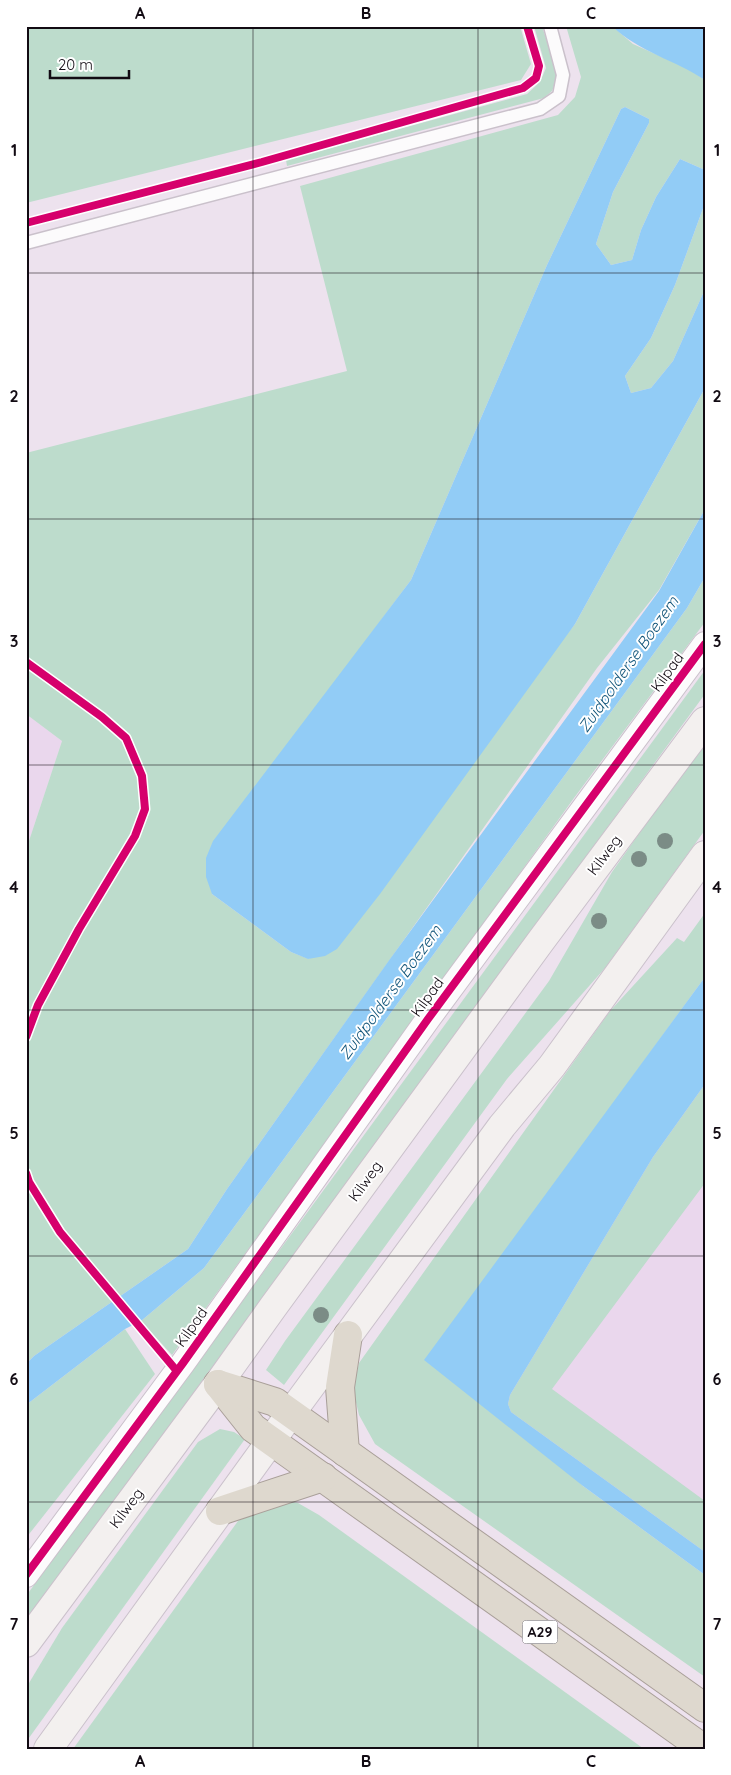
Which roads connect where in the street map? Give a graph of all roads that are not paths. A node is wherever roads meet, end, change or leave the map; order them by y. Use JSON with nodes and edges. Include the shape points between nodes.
{"nodes":[{"id":1,"x":550,"y":26,"type":"edge"},
{"id":2,"x":26,"y":243,"type":"edge"},
{"id":3,"x":705,"y":644,"type":"edge"},
{"id":4,"x":705,"y":721,"type":"edge"},
{"id":5,"x":705,"y":855,"type":"edge"},
{"id":6,"x":348,"y":1335,"type":"junction"},
{"id":7,"x":218,"y":1384,"type":"junction"},
{"id":8,"x":291,"y":1413,"type":"junction"},
{"id":9,"x":271,"y":1441,"type":"junction"},
{"id":10,"x":346,"y":1452,"type":"junction"},
{"id":11,"x":323,"y":1477,"type":"junction"},
{"id":12,"x":220,"y":1512,"type":"junction"},
{"id":13,"x":26,"y":1575,"type":"edge"},
{"id":14,"x":26,"y":1643,"type":"edge"},
{"id":15,"x":705,"y":1708,"type":"edge"},
{"id":16,"x":48,"y":1749,"type":"edge"},
{"id":17,"x":704,"y":1749,"type":"edge"}],
"edges":[{"from":1,"to":2,"type":"lane","via":[[563,75],[559,96],[540,109]]},
{"from":3,"to":13,"type":"street","name":"Kilpad","via":[[428,1019],[183,1363]]},
{"from":4,"to":7,"type":"main road","name":"Kilweg"},
{"from":5,"to":6,"type":"main road","via":[[552,1066],[502,1126]]},
{"from":6,"to":8,"type":"main road"},
{"from":6,"to":10,"type":"highway","via":[[340,1387]]},
{"from":7,"to":8,"type":"highway","number":"A29","via":[[275,1402]]},
{"from":7,"to":9,"type":"highway","number":"A29","via":[[253,1428]]},
{"from":7,"to":14,"type":"main road","name":"Kilweg"},
{"from":8,"to":9,"type":"main road"},
{"from":8,"to":10,"type":"highway","number":"A29"},
{"from":9,"to":11,"type":"highway","number":"A29"},
{"from":9,"to":12,"type":"main road"},
{"from":10,"to":15,"type":"highway","number":"A29"},
{"from":11,"to":12,"type":"highway"},
{"from":11,"to":17,"type":"highway","number":"A29"},
{"from":12,"to":16,"type":"main road"}]}
